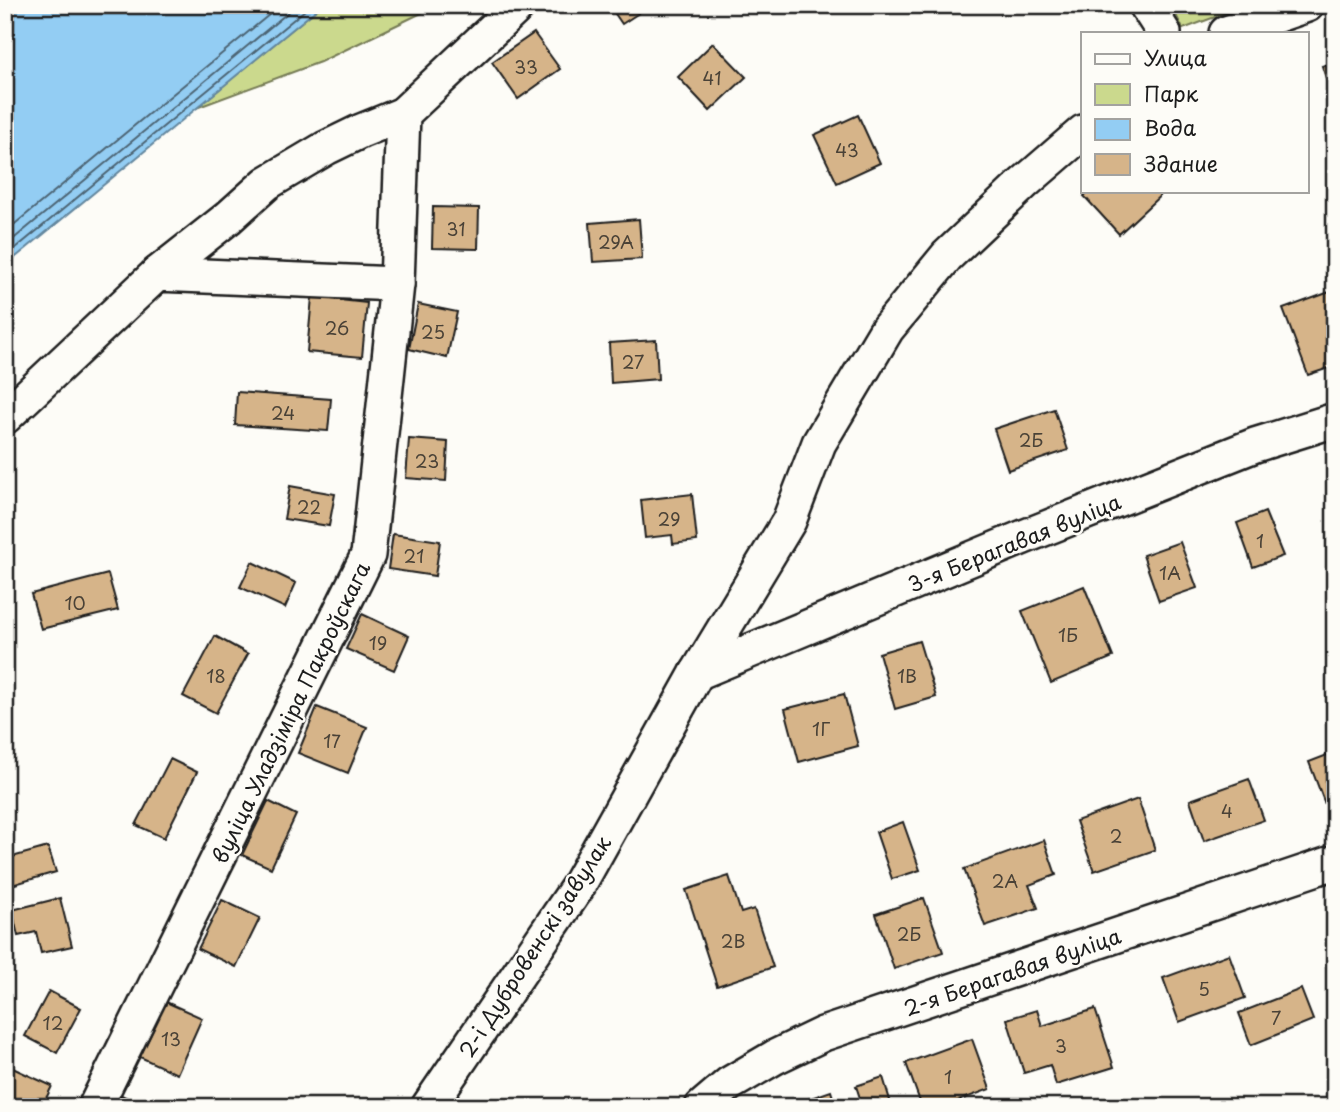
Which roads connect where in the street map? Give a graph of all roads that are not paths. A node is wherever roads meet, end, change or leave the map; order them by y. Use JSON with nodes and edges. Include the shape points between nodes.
{"nodes":[{"id":1,"x":519,"y":5,"type":"edge"},
{"id":2,"x":1146,"y":5,"type":"edge"},
{"id":3,"x":1307,"y":5,"type":"edge"},
{"id":4,"x":1163,"y":32,"type":"edge"},
{"id":5,"x":1229,"y":32,"type":"edge"},
{"id":6,"x":403,"y":114,"type":"junction"},
{"id":7,"x":1081,"y":134,"type":"edge"},
{"id":8,"x":157,"y":274,"type":"junction"},
{"id":9,"x":397,"y":284,"type":"junction"},
{"id":10,"x":5,"y":417,"type":"edge"},
{"id":11,"x":1335,"y":420,"type":"edge"},
{"id":12,"x":697,"y":673,"type":"junction"},
{"id":13,"x":1335,"y":862,"type":"edge"},
{"id":14,"x":95,"y":1107,"type":"edge"},
{"id":15,"x":428,"y":1107,"type":"edge"},
{"id":16,"x":702,"y":1107,"type":"edge"}],
"edges":[{"from":1,"to":6,"type":"street"},
{"from":2,"to":4,"type":"street"},
{"from":3,"to":5,"type":"street"},
{"from":6,"to":8,"type":"street","via":[[326,148],[267,183]]},
{"from":6,"to":9,"type":"street","name":"вуліца Уладзіміра Пакроўскага"},
{"from":7,"to":12,"type":"street","name":"2-і Дубровенскі завулак","via":[[947,256],[887,330],[819,443],[789,521]]},
{"from":8,"to":9,"type":"street"},
{"from":8,"to":10,"type":"street"},
{"from":9,"to":14,"type":"street","name":"вуліца Уладзіміра Пакроўскага","via":[[368,555]]},
{"from":11,"to":12,"type":"street","name":"3-я Берагавая вуліца","via":[[1255,445]]},
{"from":12,"to":15,"type":"street","name":"2-і Дубровенскі завулак","via":[[577,888]]},
{"from":13,"to":16,"type":"street","name":"2-я Берагавая вуліца","via":[[823,1034],[729,1084]]}]}
